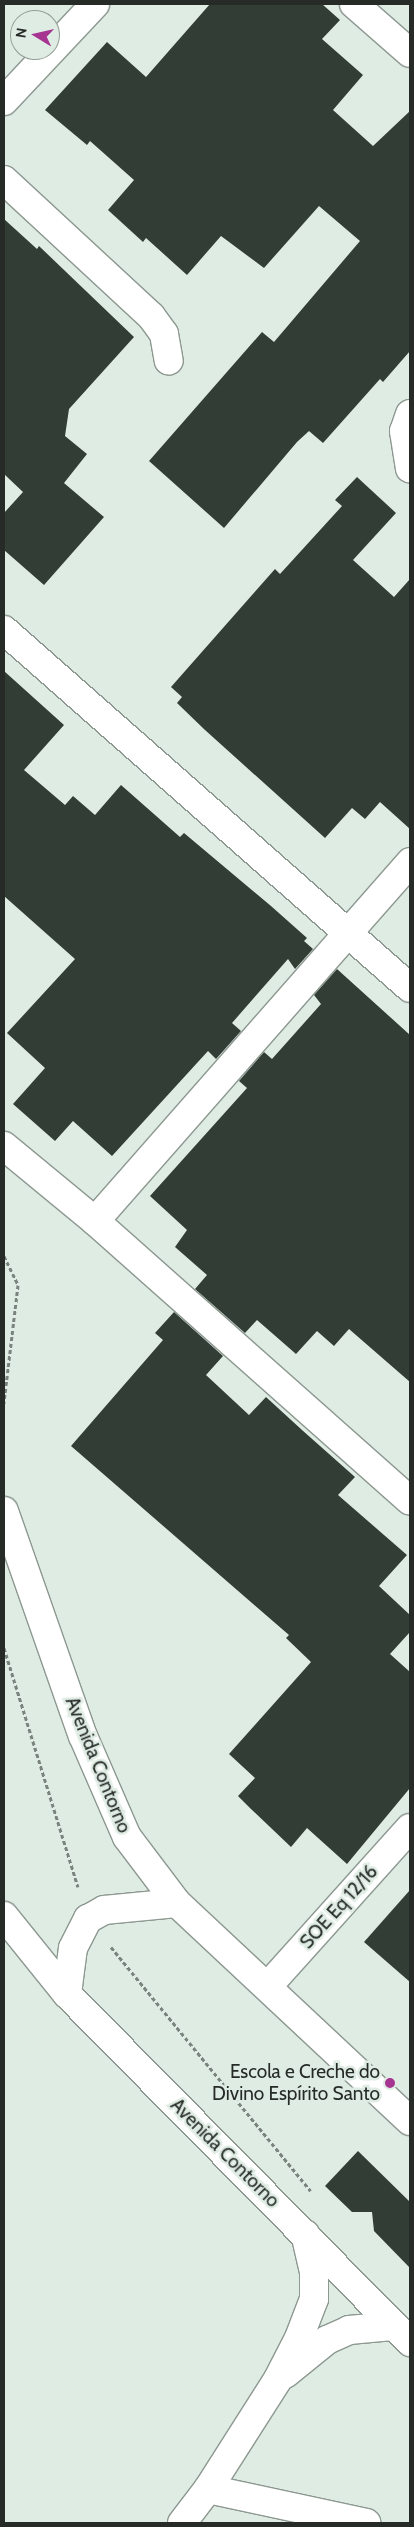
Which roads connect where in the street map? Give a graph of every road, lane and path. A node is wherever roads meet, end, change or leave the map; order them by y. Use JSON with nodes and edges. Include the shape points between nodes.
{"nodes":[{"id":1,"x":95,"y":4,"type":"edge"},
{"id":2,"x":354,"y":4,"type":"edge"},
{"id":3,"x":410,"y":53,"type":"edge"},
{"id":4,"x":4,"y":101,"type":"edge"},
{"id":5,"x":4,"y":180,"type":"edge"},
{"id":6,"x":169,"y":361,"type":"dead end"},
{"id":7,"x":410,"y":414,"type":"edge"},
{"id":8,"x":410,"y":469,"type":"edge"},
{"id":9,"x":4,"y":630,"type":"edge"},
{"id":10,"x":410,"y":862,"type":"edge"},
{"id":11,"x":348,"y":931,"type":"junction"},
{"id":12,"x":410,"y":988,"type":"edge"},
{"id":13,"x":4,"y":1146,"type":"edge"},
{"id":14,"x":95,"y":1221,"type":"junction"},
{"id":15,"x":4,"y":1256,"type":"edge"},
{"id":16,"x":4,"y":1403,"type":"edge"},
{"id":17,"x":410,"y":1501,"type":"edge"},
{"id":18,"x":4,"y":1511,"type":"edge"},
{"id":19,"x":4,"y":1648,"type":"edge"},
{"id":20,"x":410,"y":1828,"type":"edge"},
{"id":21,"x":177,"y":1903,"type":"junction"},
{"id":22,"x":4,"y":1916,"type":"edge"},
{"id":23,"x":88,"y":1919,"type":"junction"},
{"id":24,"x":268,"y":1986,"type":"junction"},
{"id":25,"x":67,"y":1994,"type":"junction"},
{"id":26,"x":410,"y":2121,"type":"edge"},
{"id":27,"x":317,"y":2200,"type":"dead end"},
{"id":28,"x":305,"y":2234,"type":"junction"},
{"id":29,"x":402,"y":2334,"type":"edge"},
{"id":30,"x":278,"y":2379,"type":"junction"},
{"id":31,"x":208,"y":2489,"type":"junction"},
{"id":32,"x":182,"y":2523,"type":"edge"},
{"id":33,"x":366,"y":2523,"type":"edge"}],
"edges":[{"from":1,"to":4,"type":"street"},
{"from":2,"to":3,"type":"street"},
{"from":5,"to":6,"type":"street","via":[[151,316],[164,334]]},
{"from":7,"to":8,"type":"street","via":[[404,432]]},
{"from":9,"to":11,"type":"street"},
{"from":10,"to":11,"type":"street"},
{"from":11,"to":12,"type":"street"},
{"from":11,"to":14,"type":"street"},
{"from":13,"to":14,"type":"street"},
{"from":14,"to":17,"type":"street"},
{"from":15,"to":16,"type":"path","via":[[18,1285]]},
{"from":18,"to":21,"type":"street","name":"Avenida Contorno","via":[[108,1800],[127,1837]]},
{"from":19,"to":23,"type":"path"},
{"from":20,"to":24,"type":"street","name":"SOE Eq 12/16"},
{"from":21,"to":23,"type":"street","via":[[104,1910]]},
{"from":21,"to":24,"type":"street","name":"Avenida Contorno"},
{"from":22,"to":25,"type":"street","name":"Avenida Contorno"},
{"from":23,"to":25,"type":"street","via":[[73,1948]]},
{"from":23,"to":27,"type":"path"},
{"from":24,"to":26,"type":"street","name":"Avenida Contorno"},
{"from":25,"to":28,"type":"street","name":"Avenida Contorno"},
{"from":28,"to":29,"type":"street","name":"Avenida Contorno"},
{"from":28,"to":30,"type":"street","via":[[314,2272],[314,2299]]},
{"from":29,"to":30,"type":"street","via":[[349,2330],[327,2340]]},
{"from":30,"to":31,"type":"street"},
{"from":31,"to":32,"type":"street"},
{"from":31,"to":33,"type":"street"}]}
